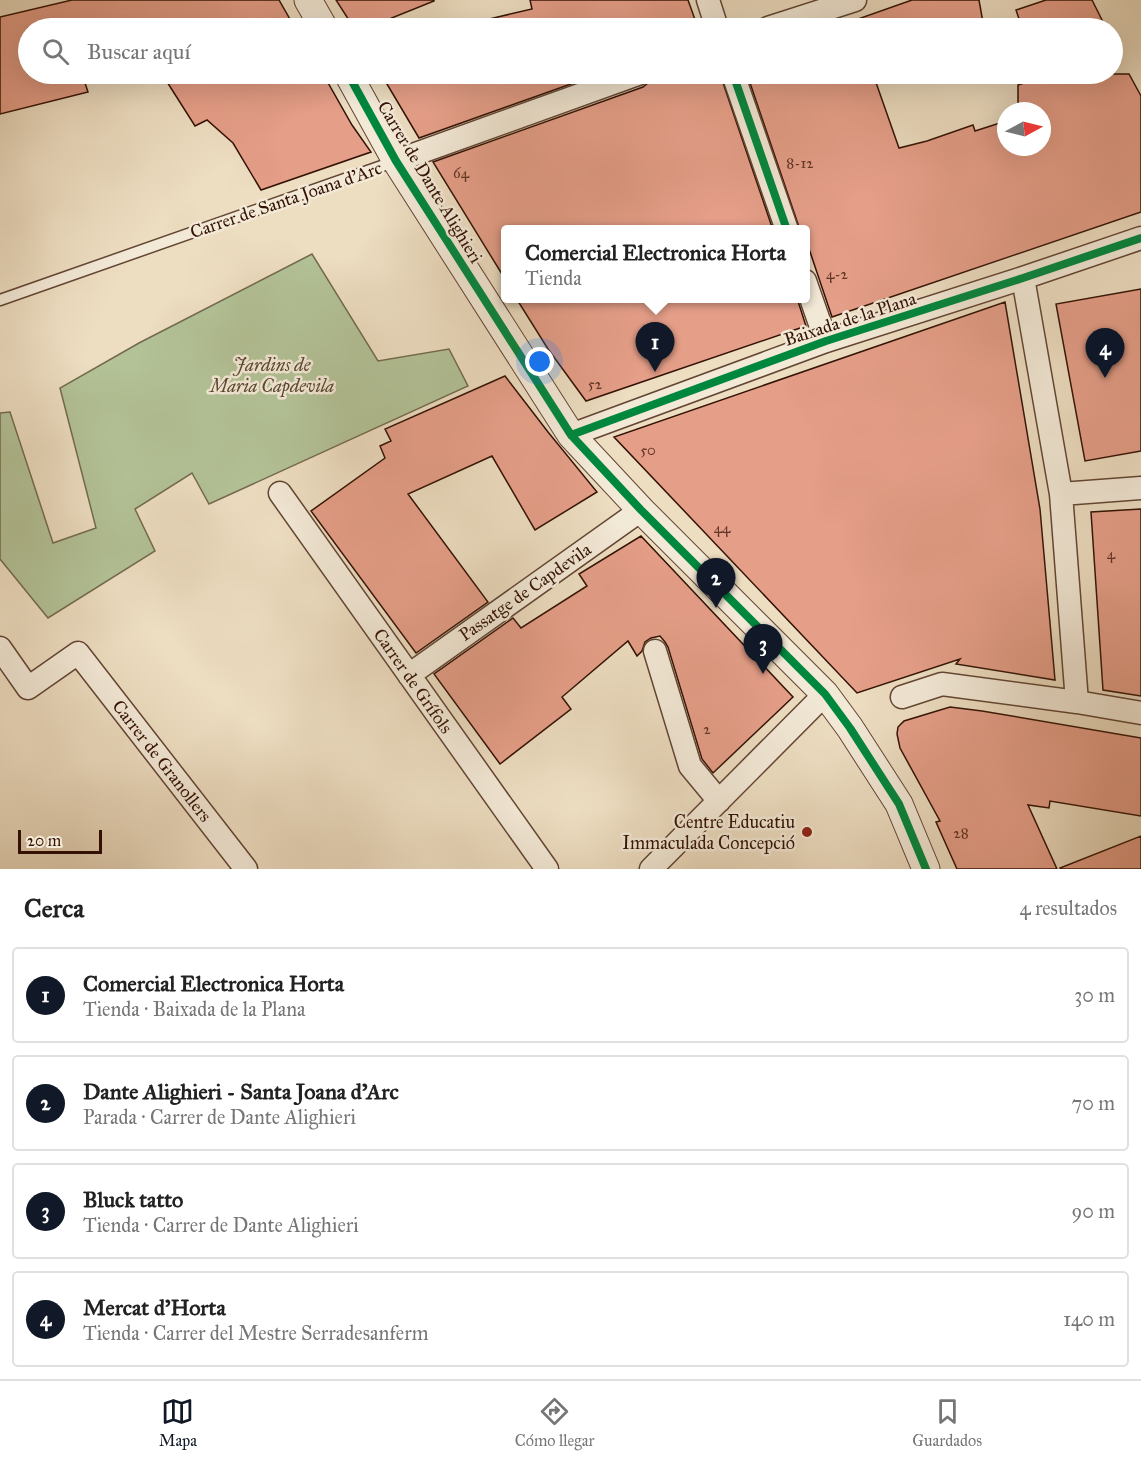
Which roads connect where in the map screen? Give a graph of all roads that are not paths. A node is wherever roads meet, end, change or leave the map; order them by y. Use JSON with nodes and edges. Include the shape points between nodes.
{"nodes":[{"id":1,"x":308,"y":0,"type":"edge"},
{"id":2,"x":708,"y":0,"type":"edge"},
{"id":3,"x":855,"y":0,"type":"edge"},
{"id":4,"x":318,"y":18,"type":"edge"},
{"id":5,"x":714,"y":18,"type":"edge"},
{"id":6,"x":799,"y":18,"type":"edge"},
{"id":7,"x":354,"y":84,"type":"edge"},
{"id":8,"x":610,"y":84,"type":"edge"},
{"id":9,"x":736,"y":84,"type":"edge"},
{"id":10,"x":396,"y":161,"type":"junction"},
{"id":11,"x":785,"y":225,"type":"edge"},
{"id":12,"x":1141,"y":238,"type":"edge"},
{"id":13,"x":1023,"y":278,"type":"junction"},
{"id":14,"x":810,"y":295,"type":"edge"},
{"id":15,"x":0,"y":300,"type":"edge"},
{"id":16,"x":826,"y":341,"type":"junction"},
{"id":17,"x":571,"y":435,"type":"junction"},
{"id":18,"x":1141,"y":488,"type":"edge"},
{"id":19,"x":280,"y":493,"type":"dead end"},
{"id":20,"x":1061,"y":494,"type":"junction"},
{"id":21,"x":641,"y":510,"type":"junction"},
{"id":22,"x":0,"y":648,"type":"edge"},
{"id":23,"x":655,"y":651,"type":"dead end"},
{"id":24,"x":409,"y":675,"type":"junction"},
{"id":25,"x":825,"y":693,"type":"junction"},
{"id":26,"x":902,"y":697,"type":"dead end"},
{"id":27,"x":1077,"y":702,"type":"junction"},
{"id":28,"x":1141,"y":713,"type":"edge"},
{"id":29,"x":719,"y":801,"type":"junction"},
{"id":30,"x":246,"y":869,"type":"edge"},
{"id":31,"x":547,"y":869,"type":"edge"},
{"id":32,"x":651,"y":869,"type":"edge"},
{"id":33,"x":926,"y":869,"type":"edge"}],
"edges":[{"from":1,"to":4,"type":"street"},
{"from":2,"to":5,"type":"street"},
{"from":3,"to":6,"type":"street"},
{"from":7,"to":10,"type":"street","name":"Carrer de Dante Alighieri"},
{"from":8,"to":10,"type":"street","name":"Carrer de Santa Joana d'Arc"},
{"from":9,"to":11,"type":"street"},
{"from":10,"to":15,"type":"lane","name":"Carrer de Santa Joana d'Arc"},
{"from":10,"to":17,"type":"street","name":"Carrer de Dante Alighieri"},
{"from":12,"to":13,"type":"street","name":"Baixada de la Plana"},
{"from":13,"to":16,"type":"street","name":"Baixada de la Plana"},
{"from":13,"to":20,"type":"street"},
{"from":14,"to":16,"type":"street"},
{"from":16,"to":17,"type":"street","name":"Baixada de la Plana"},
{"from":17,"to":21,"type":"street","name":"Carrer de Dante Alighieri"},
{"from":18,"to":20,"type":"street"},
{"from":19,"to":24,"type":"street","name":"Carrer de Grífols"},
{"from":20,"to":27,"type":"street"},
{"from":21,"to":24,"type":"street","name":"Passatge de Capdevila"},
{"from":21,"to":25,"type":"street","name":"Carrer de Dante Alighieri"},
{"from":22,"to":30,"type":"street","name":"Carrer de Granollers","via":[[28,688],[78,652]]},
{"from":23,"to":29,"type":"street","via":[[690,766]]},
{"from":24,"to":31,"type":"street","name":"Carrer de Grífols"},
{"from":25,"to":29,"type":"street"},
{"from":25,"to":33,"type":"street","name":"Carrer de Dante Alighieri","via":[[899,804]]},
{"from":26,"to":27,"type":"street","via":[[942,684]]},
{"from":27,"to":28,"type":"street"},
{"from":29,"to":32,"type":"street"}]}
